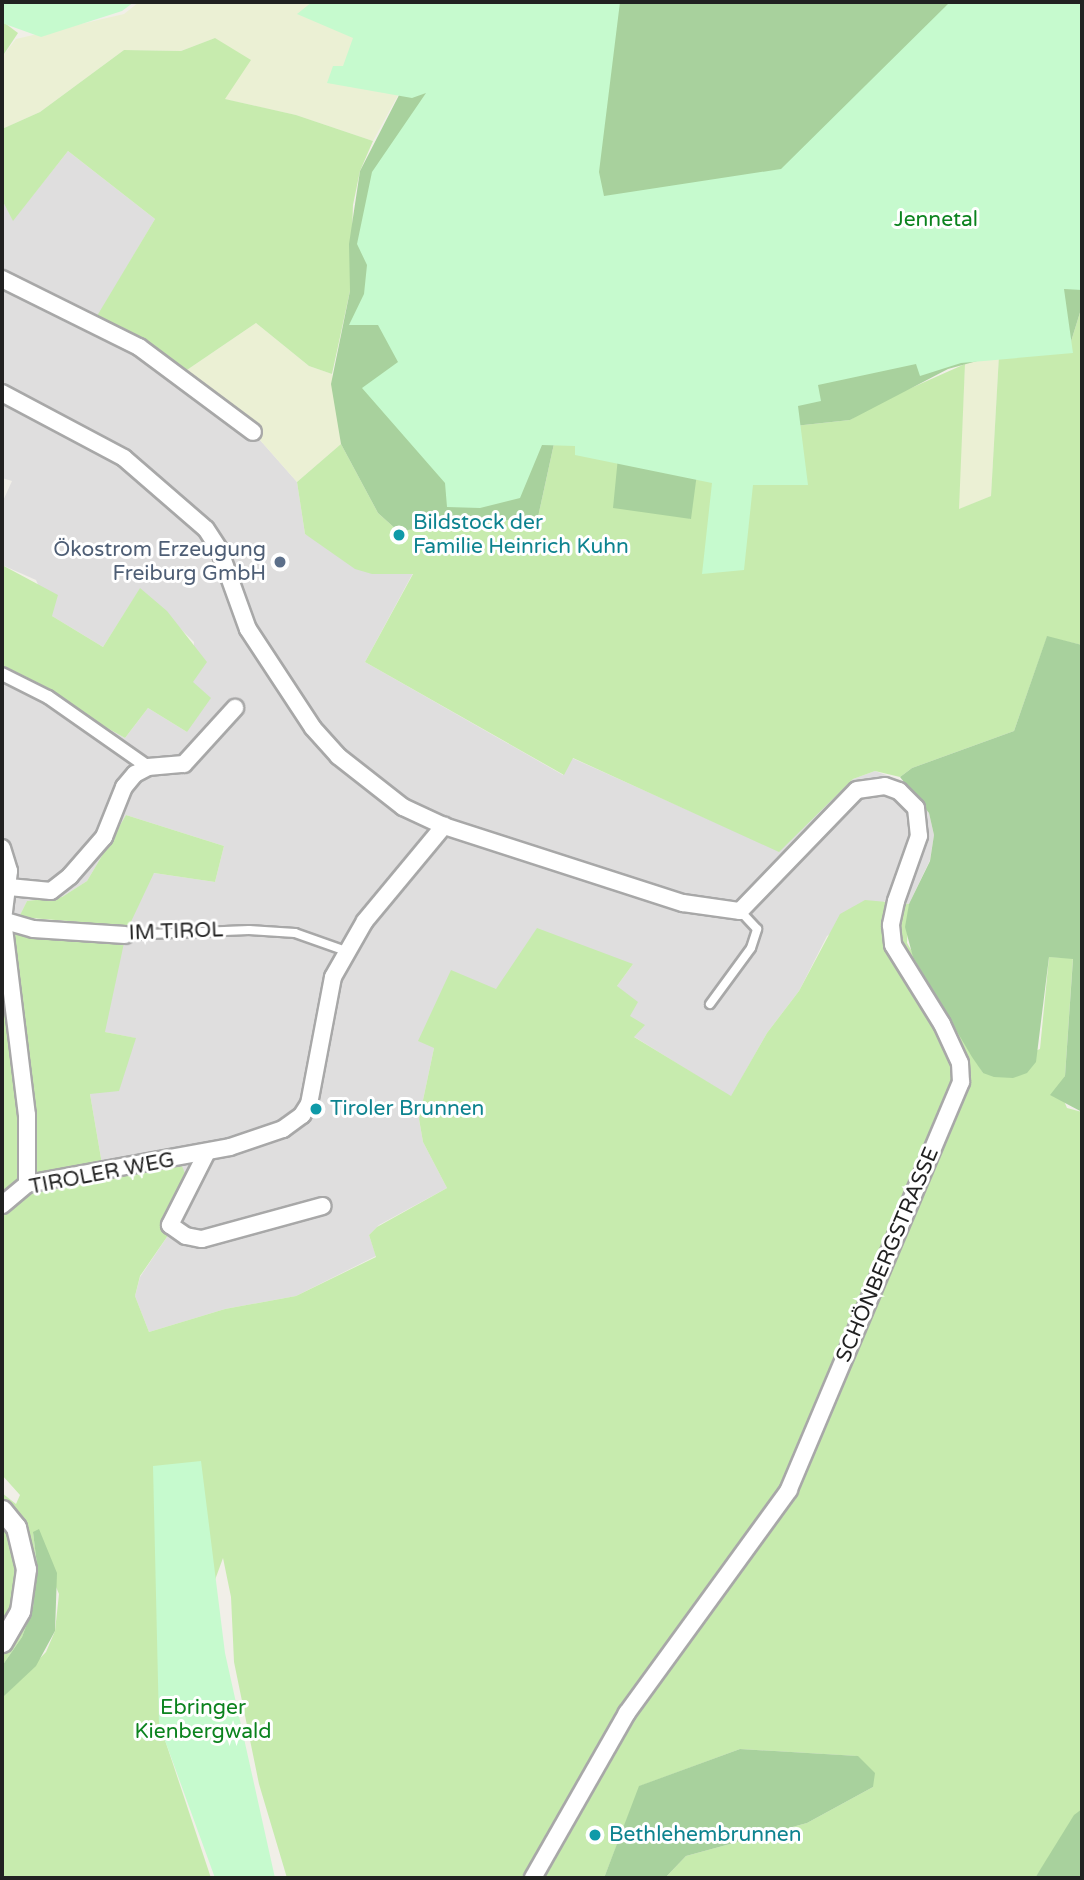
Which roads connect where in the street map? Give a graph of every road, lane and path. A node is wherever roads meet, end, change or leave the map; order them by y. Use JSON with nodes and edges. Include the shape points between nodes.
{"nodes":[{"id":1,"x":2,"y":279,"type":"edge"},
{"id":2,"x":2,"y":393,"type":"edge"},
{"id":3,"x":254,"y":432,"type":"dead end"},
{"id":4,"x":2,"y":674,"type":"edge"},
{"id":5,"x":235,"y":708,"type":"dead end"},
{"id":6,"x":148,"y":766,"type":"junction"},
{"id":7,"x":444,"y":826,"type":"junction"},
{"id":8,"x":2,"y":848,"type":"edge"},
{"id":9,"x":9,"y":887,"type":"junction"},
{"id":10,"x":740,"y":911,"type":"junction"},
{"id":11,"x":2,"y":920,"type":"edge"},
{"id":12,"x":125,"y":935,"type":"joint"},
{"id":13,"x":346,"y":951,"type":"junction"},
{"id":14,"x":710,"y":1004,"type":"dead end"},
{"id":15,"x":207,"y":1152,"type":"junction"},
{"id":16,"x":27,"y":1184,"type":"junction"},
{"id":17,"x":2,"y":1205,"type":"edge"},
{"id":18,"x":323,"y":1206,"type":"dead end"},
{"id":19,"x":2,"y":1510,"type":"edge"},
{"id":20,"x":2,"y":1642,"type":"edge"},
{"id":21,"x":533,"y":1878,"type":"edge"}],
"edges":[{"from":1,"to":3,"type":"street","via":[[139,347]]},
{"from":2,"to":7,"type":"street","via":[[124,458],[206,529],[219,549],[248,629],[313,728],[338,756],[403,807]]},
{"from":4,"to":6,"type":"street","via":[[48,697]]},
{"from":5,"to":6,"type":"street","via":[[184,764]]},
{"from":6,"to":9,"type":"street","via":[[124,787],[104,837],[82,866],[51,891],[34,893]]},
{"from":7,"to":10,"type":"street","via":[[683,903]]},
{"from":7,"to":13,"type":"street","name":"TIROLER WEG","via":[[365,920]]},
{"from":8,"to":9,"type":"street"},
{"from":9,"to":11,"type":"street"},
{"from":10,"to":14,"type":"lane","via":[[757,929],[751,948]]},
{"from":10,"to":21,"type":"street","name":"SCHÖNBERGSTRASSE","via":[[857,790],[885,786],[900,791],[916,808],[920,823],[893,913],[893,945],[942,1024],[960,1063],[961,1082],[789,1490],[627,1713]]},
{"from":11,"to":12,"type":"street","name":"IM TIROL","via":[[34,929]]},
{"from":11,"to":16,"type":"street","via":[[27,1115]]},
{"from":12,"to":13,"type":"lane","name":"IM TIROL","via":[[283,932]]},
{"from":13,"to":15,"type":"street","name":"TIROLER WEG","via":[[333,977],[309,1104],[302,1115],[283,1129]]},
{"from":15,"to":16,"type":"street","name":"TIROLER WEG"},
{"from":15,"to":18,"type":"street","name":"TIROLER WEG","via":[[170,1225],[186,1236],[202,1239]]},
{"from":16,"to":17,"type":"street","name":"TIROLER WEG"},
{"from":19,"to":20,"type":"street","via":[[16,1527],[26,1569],[20,1611]]}]}
